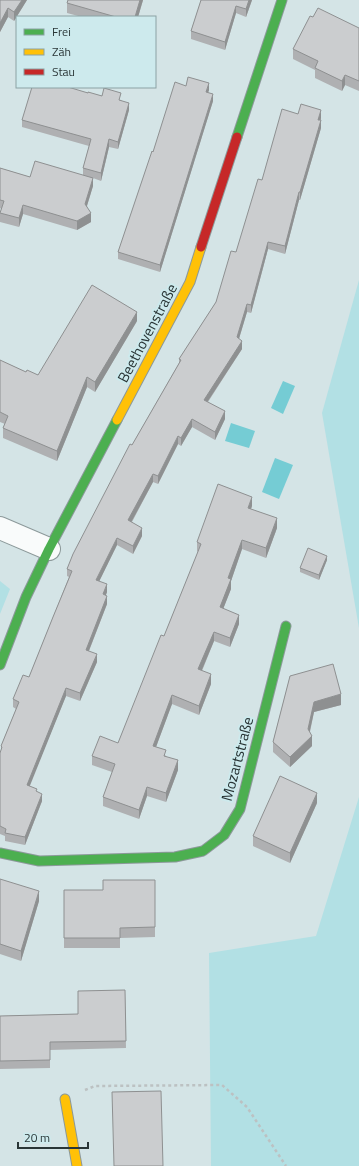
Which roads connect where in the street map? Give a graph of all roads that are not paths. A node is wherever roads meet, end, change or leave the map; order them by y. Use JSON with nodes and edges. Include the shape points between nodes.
{"nodes":[{"id":1,"x":282,"y":0,"type":"edge"},
{"id":2,"x":0,"y":528,"type":"edge"},
{"id":3,"x":49,"y":549,"type":"junction"},
{"id":4,"x":286,"y":626,"type":"dead end"},
{"id":5,"x":0,"y":664,"type":"edge"},
{"id":6,"x":0,"y":853,"type":"edge"},
{"id":7,"x":65,"y":1099,"type":"road end"},
{"id":8,"x":77,"y":1166,"type":"edge"}],
"edges":[{"from":1,"to":3,"type":"street","name":"Beethovenstraße","via":[[190,282]]},
{"from":2,"to":3,"type":"street"},
{"from":3,"to":5,"type":"street","name":"Beethovenstraße","via":[[26,597]]},
{"from":4,"to":6,"type":"street","name":"Mozartstraße","via":[[240,809],[224,835],[203,851],[175,858],[38,861]]},
{"from":7,"to":8,"type":"street"}]}
